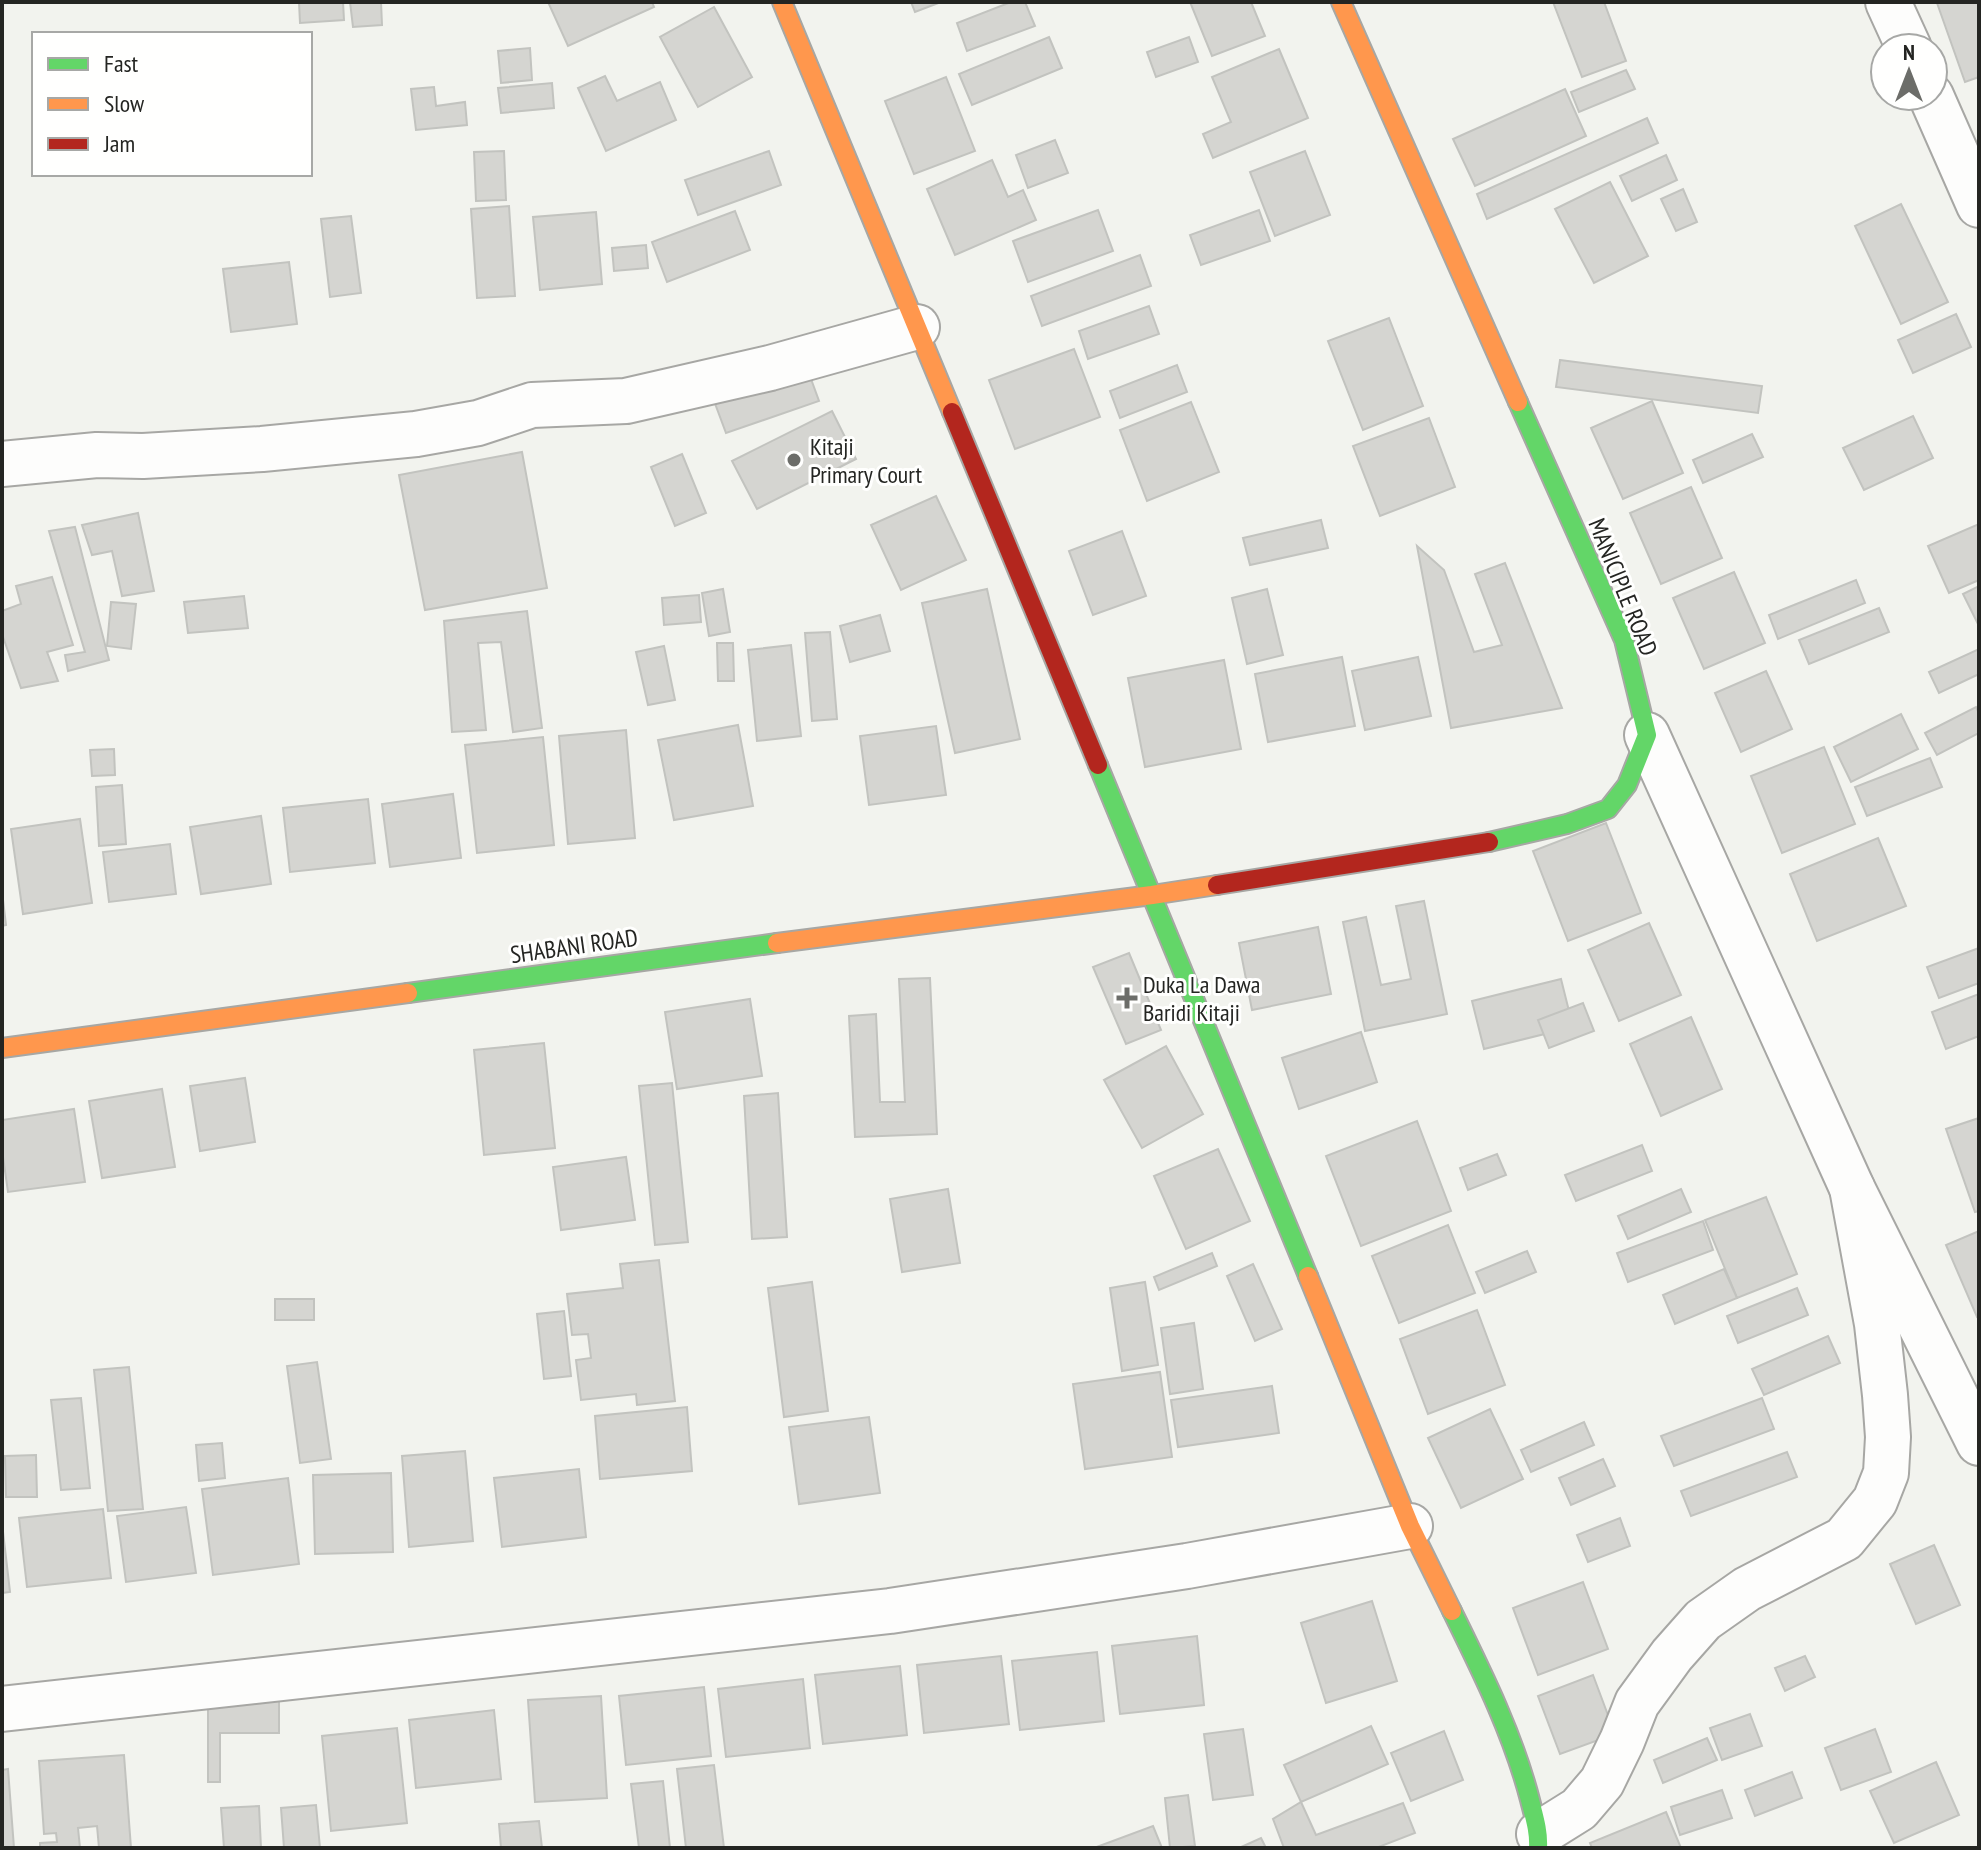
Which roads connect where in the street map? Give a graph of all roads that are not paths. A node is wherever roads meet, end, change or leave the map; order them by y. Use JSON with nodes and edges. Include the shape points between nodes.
{"nodes":[{"id":1,"x":782,"y":2,"type":"edge"},
{"id":2,"x":1341,"y":2,"type":"edge"},
{"id":3,"x":1888,"y":2,"type":"edge"},
{"id":4,"x":1902,"y":32,"type":"edge"},
{"id":5,"x":1938,"y":112,"type":"edge"},
{"id":6,"x":1979,"y":205,"type":"edge"},
{"id":7,"x":917,"y":327,"type":"junction"},
{"id":8,"x":2,"y":464,"type":"edge"},
{"id":9,"x":1647,"y":735,"type":"junction"},
{"id":10,"x":1152,"y":895,"type":"junction"},
{"id":11,"x":2,"y":1048,"type":"edge"},
{"id":12,"x":1852,"y":1188,"type":"junction"},
{"id":13,"x":1979,"y":1443,"type":"edge"},
{"id":14,"x":1410,"y":1526,"type":"junction"},
{"id":15,"x":2,"y":1709,"type":"edge"},
{"id":16,"x":1538,"y":1841,"type":"edge"}],
"edges":[{"from":1,"to":7,"type":"street"},
{"from":2,"to":9,"type":"street","name":"MANICIPLE ROAD","via":[[1624,640]]},
{"from":3,"to":4,"type":"street"},
{"from":5,"to":6,"type":"street"},
{"from":7,"to":8,"type":"street","via":[[626,401],[532,405],[478,423],[416,434]]},
{"from":7,"to":10,"type":"street"},
{"from":9,"to":10,"type":"street","via":[[1627,785],[1608,809],[1567,824],[1479,844]]},
{"from":9,"to":12,"type":"street"},
{"from":10,"to":11,"type":"street","name":"SHABANI ROAD"},
{"from":10,"to":14,"type":"street"},
{"from":12,"to":13,"type":"street"},
{"from":12,"to":16,"type":"street","via":[[1885,1395],[1886,1473],[1875,1501],[1844,1539],[1747,1589],[1703,1620],[1637,1703],[1602,1782],[1579,1809]]},
{"from":14,"to":15,"type":"street","via":[[890,1611]]},
{"from":14,"to":16,"type":"street","via":[[1488,1684],[1524,1776]]}]}
